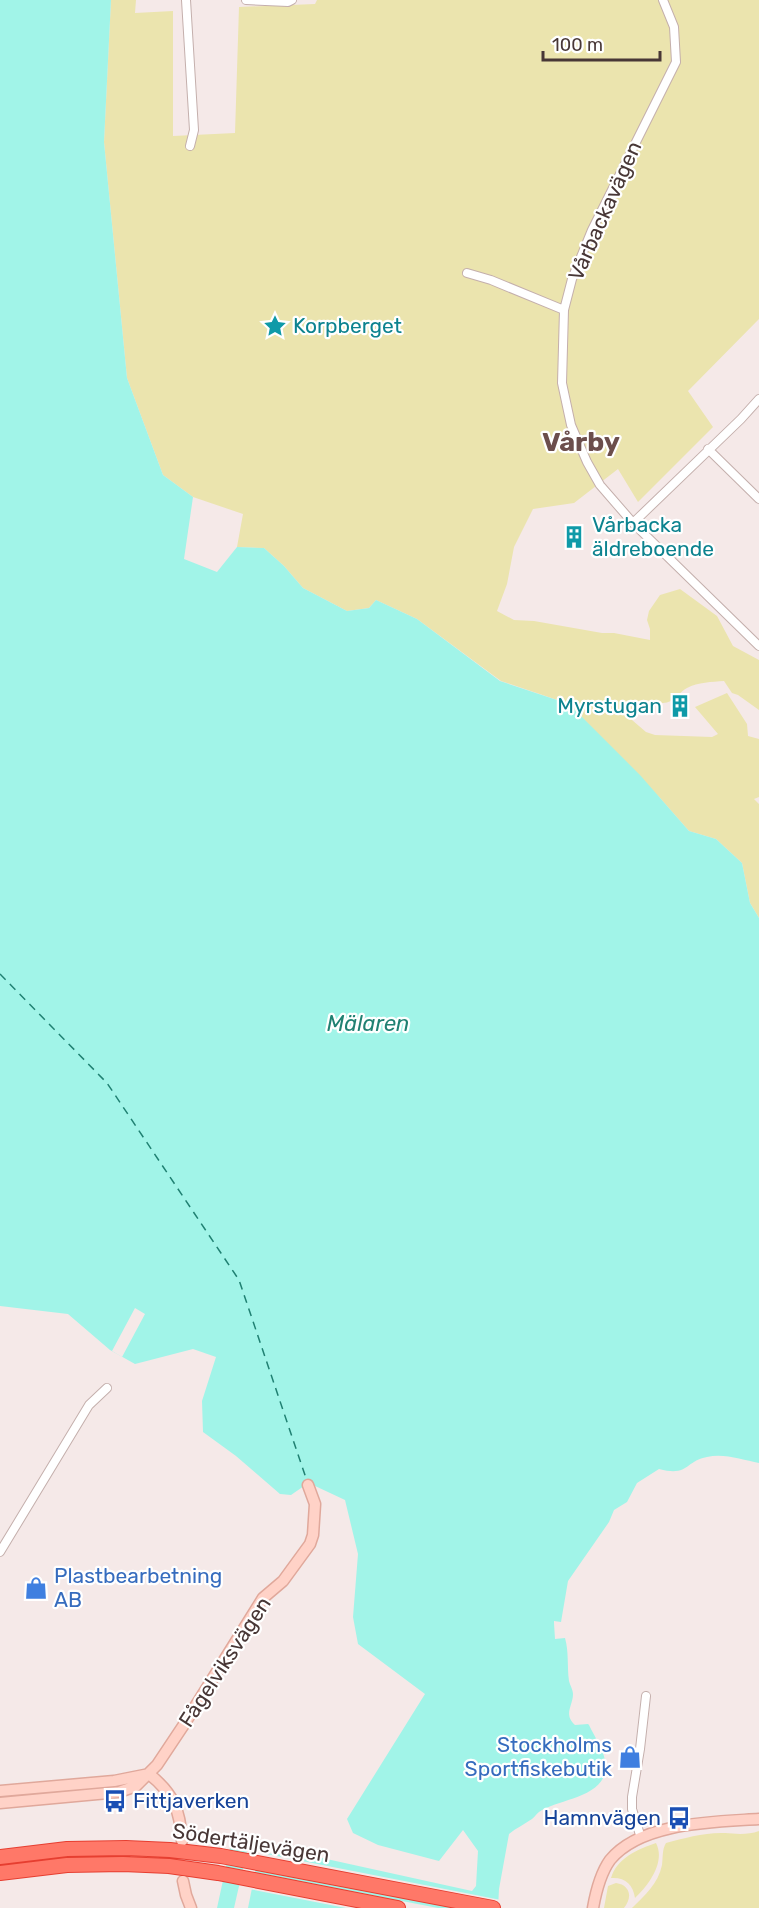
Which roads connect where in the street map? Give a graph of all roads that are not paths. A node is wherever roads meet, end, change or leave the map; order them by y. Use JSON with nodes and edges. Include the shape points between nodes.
{"nodes":[{"id":1,"x":186,"y":0,"type":"edge"},
{"id":2,"x":246,"y":0,"type":"edge"},
{"id":3,"x":292,"y":0,"type":"edge"},
{"id":4,"x":663,"y":0,"type":"edge"},
{"id":5,"x":190,"y":146,"type":"dead end"},
{"id":6,"x":467,"y":273,"type":"dead end"},
{"id":7,"x":564,"y":310,"type":"junction"},
{"id":8,"x":759,"y":399,"type":"edge"},
{"id":9,"x":708,"y":448,"type":"junction"},
{"id":10,"x":759,"y":499,"type":"edge"},
{"id":11,"x":633,"y":523,"type":"junction"},
{"id":12,"x":759,"y":646,"type":"edge"},
{"id":13,"x":107,"y":1388,"type":"dead end"},
{"id":14,"x":308,"y":1485,"type":"dead end"},
{"id":15,"x":0,"y":1552,"type":"edge"},
{"id":16,"x":646,"y":1696,"type":"dead end"},
{"id":17,"x":149,"y":1774,"type":"junction"},
{"id":18,"x":0,"y":1791,"type":"edge"},
{"id":19,"x":0,"y":1803,"type":"edge"},
{"id":20,"x":759,"y":1819,"type":"edge"},
{"id":21,"x":641,"y":1838,"type":"junction"},
{"id":22,"x":182,"y":1841,"type":"dead end"},
{"id":23,"x":0,"y":1857,"type":"edge"},
{"id":24,"x":0,"y":1873,"type":"edge"},
{"id":25,"x":183,"y":1881,"type":"dead end"},
{"id":26,"x":191,"y":1908,"type":"edge"},
{"id":27,"x":398,"y":1908,"type":"edge"},
{"id":28,"x":493,"y":1908,"type":"edge"},
{"id":29,"x":593,"y":1908,"type":"edge"}],
"edges":[{"from":1,"to":5,"type":"street","via":[[194,130]]},
{"from":2,"to":3,"type":"street"},
{"from":4,"to":7,"type":"street","name":"Vårbackavägen","via":[[674,27],[676,62],[592,230]]},
{"from":6,"to":7,"type":"street"},
{"from":7,"to":11,"type":"street","name":"Vårbackavägen","via":[[562,383],[571,425],[600,485]]},
{"from":8,"to":9,"type":"street"},
{"from":9,"to":10,"type":"street"},
{"from":9,"to":11,"type":"street"},
{"from":11,"to":12,"type":"street","name":"Vårbackavägen"},
{"from":13,"to":15,"type":"street","via":[[89,1405]]},
{"from":14,"to":17,"type":"main road","name":"Fågelviksvägen","via":[[315,1504],[310,1544],[284,1581],[263,1598]]},
{"from":16,"to":21,"type":"street","via":[[632,1797]]},
{"from":17,"to":18,"type":"main road"},
{"from":17,"to":19,"type":"main road","name":"Fågelviksvägen","via":[[136,1786],[119,1792]]},
{"from":17,"to":22,"type":"main road","via":[[176,1805]]},
{"from":20,"to":21,"type":"main road","via":[[685,1827]]},
{"from":21,"to":29,"type":"main road","via":[[618,1852],[606,1866]]},
{"from":23,"to":28,"type":"highway","name":"Södertäljevägen","via":[[68,1849],[126,1848],[221,1856]]},
{"from":24,"to":27,"type":"highway","name":"Södertäljevägen","via":[[67,1865],[169,1866]]},
{"from":25,"to":26,"type":"main road"}]}
